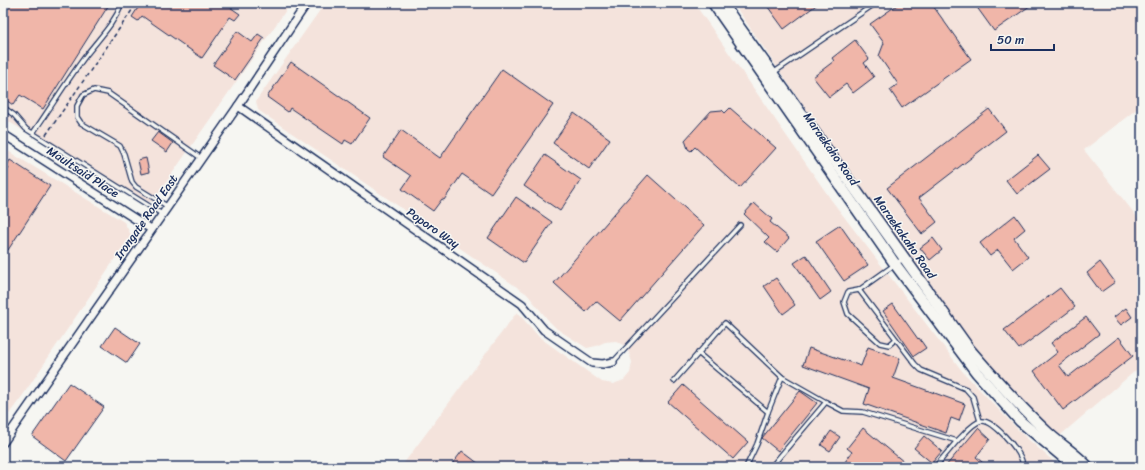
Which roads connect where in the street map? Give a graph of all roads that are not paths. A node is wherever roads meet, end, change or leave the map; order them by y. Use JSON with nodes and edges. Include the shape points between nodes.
{"nodes":[{"id":1,"x":122,"y":3,"type":"edge"},
{"id":2,"x":307,"y":3,"type":"edge"},
{"id":3,"x":713,"y":3,"type":"edge"},
{"id":4,"x":722,"y":3,"type":"edge"},
{"id":5,"x":876,"y":3,"type":"edge"},
{"id":6,"x":769,"y":75,"type":"junction"},
{"id":7,"x":238,"y":106,"type":"junction"},
{"id":8,"x":3,"y":107,"type":"edge"},
{"id":9,"x":33,"y":133,"type":"junction"},
{"id":10,"x":3,"y":134,"type":"edge"},
{"id":11,"x":201,"y":158,"type":"junction"},
{"id":12,"x":167,"y":206,"type":"junction"},
{"id":13,"x":162,"y":214,"type":"junction"},
{"id":14,"x":740,"y":225,"type":"dead end"},
{"id":15,"x":151,"y":229,"type":"junction"},
{"id":16,"x":904,"y":258,"type":"junction"},
{"id":17,"x":895,"y":264,"type":"junction"},
{"id":18,"x":859,"y":290,"type":"junction"},
{"id":19,"x":896,"y":339,"type":"junction"},
{"id":20,"x":698,"y":353,"type":"junction"},
{"id":21,"x":613,"y":362,"type":"joint"},
{"id":22,"x":782,"y":377,"type":"junction"},
{"id":23,"x":674,"y":381,"type":"dead end"},
{"id":24,"x":826,"y":402,"type":"junction"},
{"id":25,"x":768,"y":412,"type":"junction"},
{"id":26,"x":980,"y":421,"type":"junction"},
{"id":27,"x":958,"y":441,"type":"junction"},
{"id":28,"x":3,"y":443,"type":"edge"},
{"id":29,"x":746,"y":467,"type":"edge"},
{"id":30,"x":771,"y":467,"type":"edge"},
{"id":31,"x":935,"y":467,"type":"edge"},
{"id":32,"x":1022,"y":467,"type":"edge"},
{"id":33,"x":1075,"y":467,"type":"edge"},
{"id":34,"x":1088,"y":467,"type":"edge"}],
"edges":[{"from":1,"to":9,"type":"lane","via":[[106,32]]},
{"from":2,"to":7,"type":"street","name":"Irongate Road East"},
{"from":3,"to":6,"type":"main road","name":"Maraekaho Road"},
{"from":4,"to":6,"type":"main road","name":"Maraekakaho Road"},
{"from":5,"to":6,"type":"lane"},
{"from":6,"to":16,"type":"main road","name":"Maraekakaho Road"},
{"from":6,"to":17,"type":"main road","name":"Maraekaho Road"},
{"from":7,"to":11,"type":"street","name":"Irongate Road East"},
{"from":7,"to":21,"type":"street","name":"Poporo Way","via":[[522,304],[544,330],[592,363]]},
{"from":8,"to":9,"type":"lane"},
{"from":9,"to":13,"type":"lane"},
{"from":10,"to":15,"type":"street","name":"Maultsaid Place"},
{"from":11,"to":12,"type":"street","name":"Irongate Road East"},
{"from":11,"to":12,"type":"lane","via":[[108,93],[94,90],[83,95],[77,106],[77,117],[82,123],[120,146],[132,182]]},
{"from":12,"to":13,"type":"street","name":"Irongate Road East"},
{"from":13,"to":15,"type":"street","name":"Irongate Road East"},
{"from":14,"to":21,"type":"lane"},
{"from":15,"to":28,"type":"street","name":"Irongate Road East"},
{"from":16,"to":17,"type":"lane"},
{"from":16,"to":34,"type":"main road","name":"Maraekakaho Road","via":[[990,374],[1024,410]]},
{"from":17,"to":18,"type":"lane"},
{"from":17,"to":33,"type":"main road","name":"Maraekaho Road","via":[[977,373],[1020,421]]},
{"from":18,"to":19,"type":"lane"},
{"from":18,"to":19,"type":"lane","via":[[848,292],[844,302],[848,314],[880,343],[889,345]]},
{"from":19,"to":26,"type":"lane","via":[[921,370],[966,389],[973,397]]},
{"from":20,"to":22,"type":"lane","via":[[725,323]]},
{"from":20,"to":23,"type":"lane"},
{"from":20,"to":25,"type":"lane"},
{"from":22,"to":24,"type":"lane"},
{"from":22,"to":25,"type":"lane"},
{"from":24,"to":27,"type":"lane","via":[[844,411],[863,412]]},
{"from":24,"to":30,"type":"lane"},
{"from":25,"to":29,"type":"lane"},
{"from":26,"to":27,"type":"lane"},
{"from":26,"to":32,"type":"lane","via":[[991,423],[1003,434],[1019,454]]},
{"from":27,"to":31,"type":"lane"}]}
